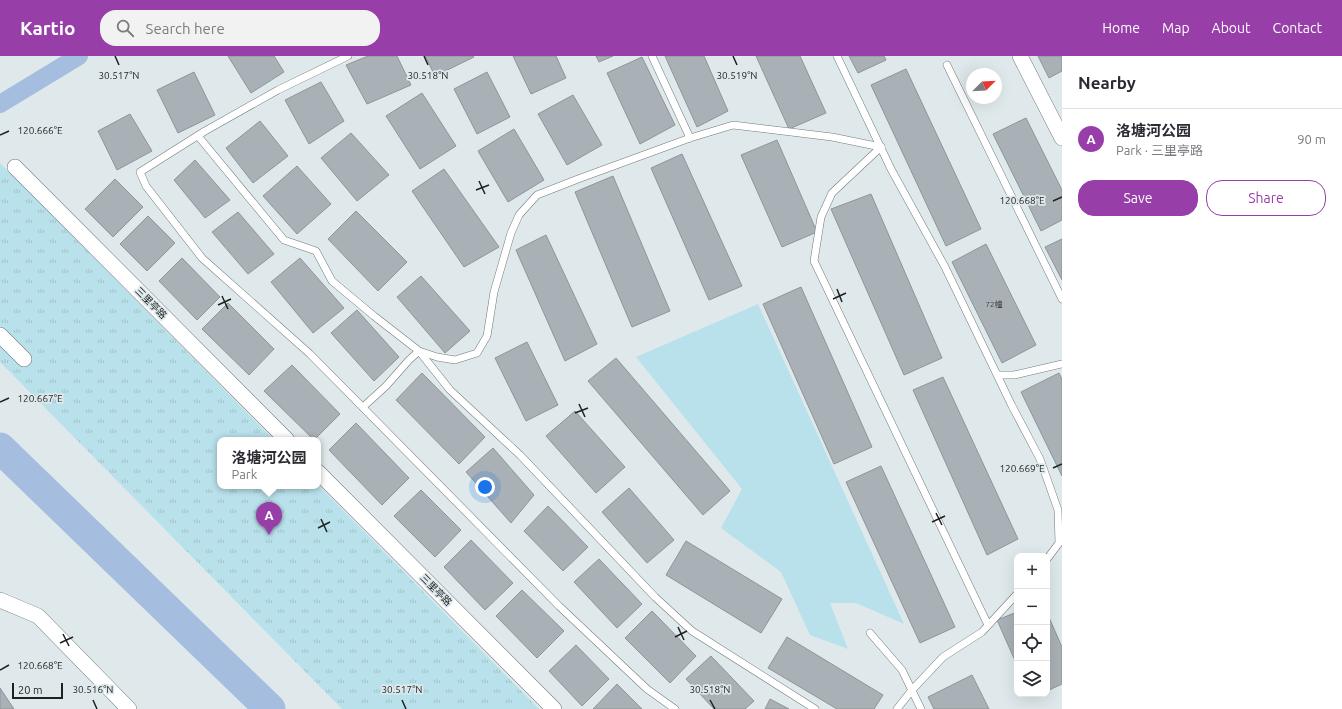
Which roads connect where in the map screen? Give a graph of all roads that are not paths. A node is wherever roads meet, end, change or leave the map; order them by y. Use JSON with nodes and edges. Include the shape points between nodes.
{"nodes":[{"id":1,"x":348,"y":56,"type":"edge"},
{"id":2,"x":652,"y":56,"type":"edge"},
{"id":3,"x":838,"y":56,"type":"edge"},
{"id":4,"x":1020,"y":56,"type":"edge"},
{"id":5,"x":947,"y":65,"type":"dead end"},
{"id":6,"x":198,"y":136,"type":"junction"},
{"id":7,"x":690,"y":138,"type":"junction"},
{"id":8,"x":1062,"y":138,"type":"edge"},
{"id":9,"x":881,"y":147,"type":"junction"},
{"id":10,"x":15,"y":167,"type":"dead end"},
{"id":11,"x":1062,"y":299,"type":"edge"},
{"id":12,"x":0,"y":335,"type":"edge"},
{"id":13,"x":419,"y":351,"type":"junction"},
{"id":14,"x":24,"y":359,"type":"dead end"},
{"id":15,"x":1062,"y":364,"type":"edge"},
{"id":16,"x":998,"y":375,"type":"junction"},
{"id":17,"x":363,"y":407,"type":"junction"},
{"id":18,"x":283,"y":437,"type":"edge"},
{"id":19,"x":321,"y":475,"type":"edge"},
{"id":20,"x":1050,"y":555,"type":"edge"},
{"id":21,"x":1014,"y":597,"type":"edge"},
{"id":22,"x":0,"y":600,"type":"edge"},
{"id":23,"x":988,"y":625,"type":"junction"},
{"id":24,"x":870,"y":633,"type":"dead end"},
{"id":25,"x":912,"y":690,"type":"junction"},
{"id":26,"x":129,"y":709,"type":"edge"},
{"id":27,"x":554,"y":709,"type":"edge"},
{"id":28,"x":675,"y":709,"type":"edge"},
{"id":29,"x":815,"y":709,"type":"edge"},
{"id":30,"x":897,"y":709,"type":"edge"},
{"id":31,"x":921,"y":709,"type":"edge"}],
"edges":[{"from":1,"to":6,"type":"lane","via":[[278,90]]},
{"from":2,"to":7,"type":"lane"},
{"from":3,"to":9,"type":"lane"},
{"from":4,"to":8,"type":"street"},
{"from":5,"to":11,"type":"lane"},
{"from":6,"to":13,"type":"lane","via":[[284,240],[316,251],[332,281]]},
{"from":6,"to":17,"type":"lane","via":[[140,172],[146,186],[202,258],[310,354]]},
{"from":7,"to":9,"type":"lane","via":[[733,125],[832,137]]},
{"from":7,"to":13,"type":"lane","via":[[536,196],[519,215],[511,233],[494,292],[487,336],[477,353],[455,360]]},
{"from":9,"to":16,"type":"lane","via":[[945,267]]},
{"from":9,"to":23,"type":"lane","via":[[832,193],[821,217],[814,261]]},
{"from":10,"to":18,"type":"street","name":"三里亭路"},
{"from":12,"to":14,"type":"street"},
{"from":13,"to":17,"type":"lane"},
{"from":13,"to":29,"type":"lane","via":[[450,390],[520,455],[655,597],[692,631]]},
{"from":15,"to":16,"type":"lane","via":[[1014,375]]},
{"from":16,"to":20,"type":"lane","via":[[1040,459],[1058,510],[1059,543]]},
{"from":17,"to":28,"type":"lane","via":[[559,606],[647,689]]},
{"from":19,"to":27,"type":"street","name":"三里亭路"},
{"from":21,"to":23,"type":"lane"},
{"from":22,"to":26,"type":"street","via":[[38,616]]},
{"from":23,"to":25,"type":"lane","via":[[982,632],[942,657]]},
{"from":24,"to":25,"type":"lane","via":[[902,670]]},
{"from":25,"to":30,"type":"lane"},
{"from":25,"to":31,"type":"lane"}]}
